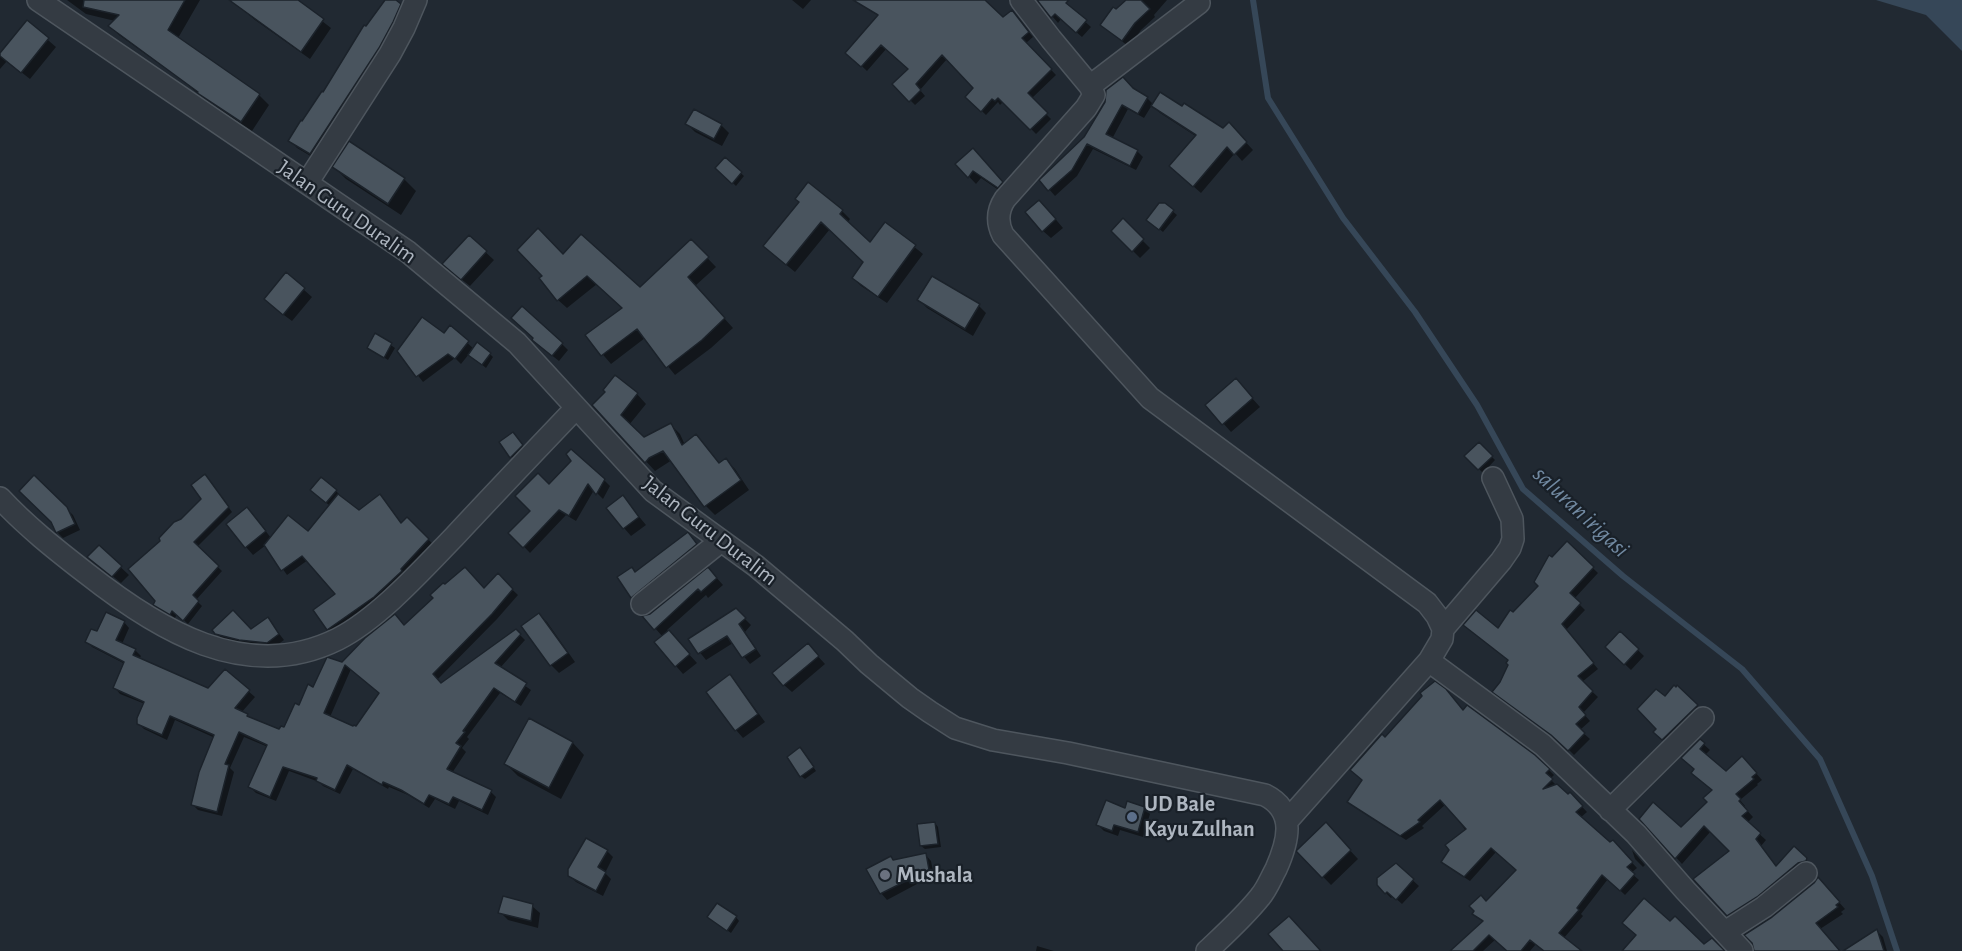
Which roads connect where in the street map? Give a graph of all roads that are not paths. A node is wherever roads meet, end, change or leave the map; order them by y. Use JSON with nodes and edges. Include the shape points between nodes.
{"nodes":[{"id":1,"x":416,"y":0,"type":"edge"},
{"id":2,"x":1021,"y":0,"type":"edge"},
{"id":3,"x":41,"y":1,"type":"edge"},
{"id":4,"x":1199,"y":3,"type":"dead end"},
{"id":5,"x":1090,"y":86,"type":"junction"},
{"id":6,"x":306,"y":183,"type":"junction"},
{"id":7,"x":576,"y":408,"type":"junction"},
{"id":8,"x":1492,"y":478,"type":"dead end"},
{"id":9,"x":0,"y":498,"type":"edge"},
{"id":10,"x":721,"y":541,"type":"junction"},
{"id":11,"x":642,"y":604,"type":"dead end"},
{"id":12,"x":1443,"y":629,"type":"junction"},
{"id":13,"x":1429,"y":662,"type":"junction"},
{"id":14,"x":1703,"y":718,"type":"dead end"},
{"id":15,"x":1610,"y":810,"type":"junction"},
{"id":16,"x":1287,"y":821,"type":"junction"},
{"id":17,"x":1806,"y":873,"type":"dead end"},
{"id":18,"x":1725,"y":932,"type":"junction"},
{"id":19,"x":1207,"y":951,"type":"edge"},
{"id":20,"x":1742,"y":951,"type":"edge"}],
"edges":[{"from":1,"to":6,"type":"street","via":[[390,54]]},
{"from":2,"to":5,"type":"street"},
{"from":3,"to":6,"type":"street","name":"Jalan Guru Duralim"},
{"from":4,"to":5,"type":"street"},
{"from":5,"to":12,"type":"street","via":[[1094,95],[1086,108],[1002,204],[998,220],[1004,235],[1150,398],[1426,603]]},
{"from":6,"to":7,"type":"street","name":"Jalan Guru Duralim","via":[[408,252],[494,322]]},
{"from":7,"to":9,"type":"street","via":[[431,561],[370,619],[338,639],[282,655],[225,651],[158,624],[68,559]]},
{"from":7,"to":10,"type":"street","name":"Jalan Guru Duralim","via":[[653,491]]},
{"from":8,"to":12,"type":"street","via":[[1512,519],[1513,539],[1501,561]]},
{"from":10,"to":11,"type":"street"},
{"from":10,"to":16,"type":"street","name":"Jalan Guru Duralim","via":[[756,566],[910,698],[955,728],[993,740],[1265,795],[1278,805]]},
{"from":12,"to":13,"type":"street"},
{"from":13,"to":15,"type":"street","via":[[1543,745]]},
{"from":13,"to":16,"type":"street"},
{"from":14,"to":15,"type":"street"},
{"from":15,"to":18,"type":"street"},
{"from":16,"to":19,"type":"street","via":[[1283,851],[1262,895]]},
{"from":17,"to":18,"type":"street"},
{"from":18,"to":20,"type":"street"}]}
